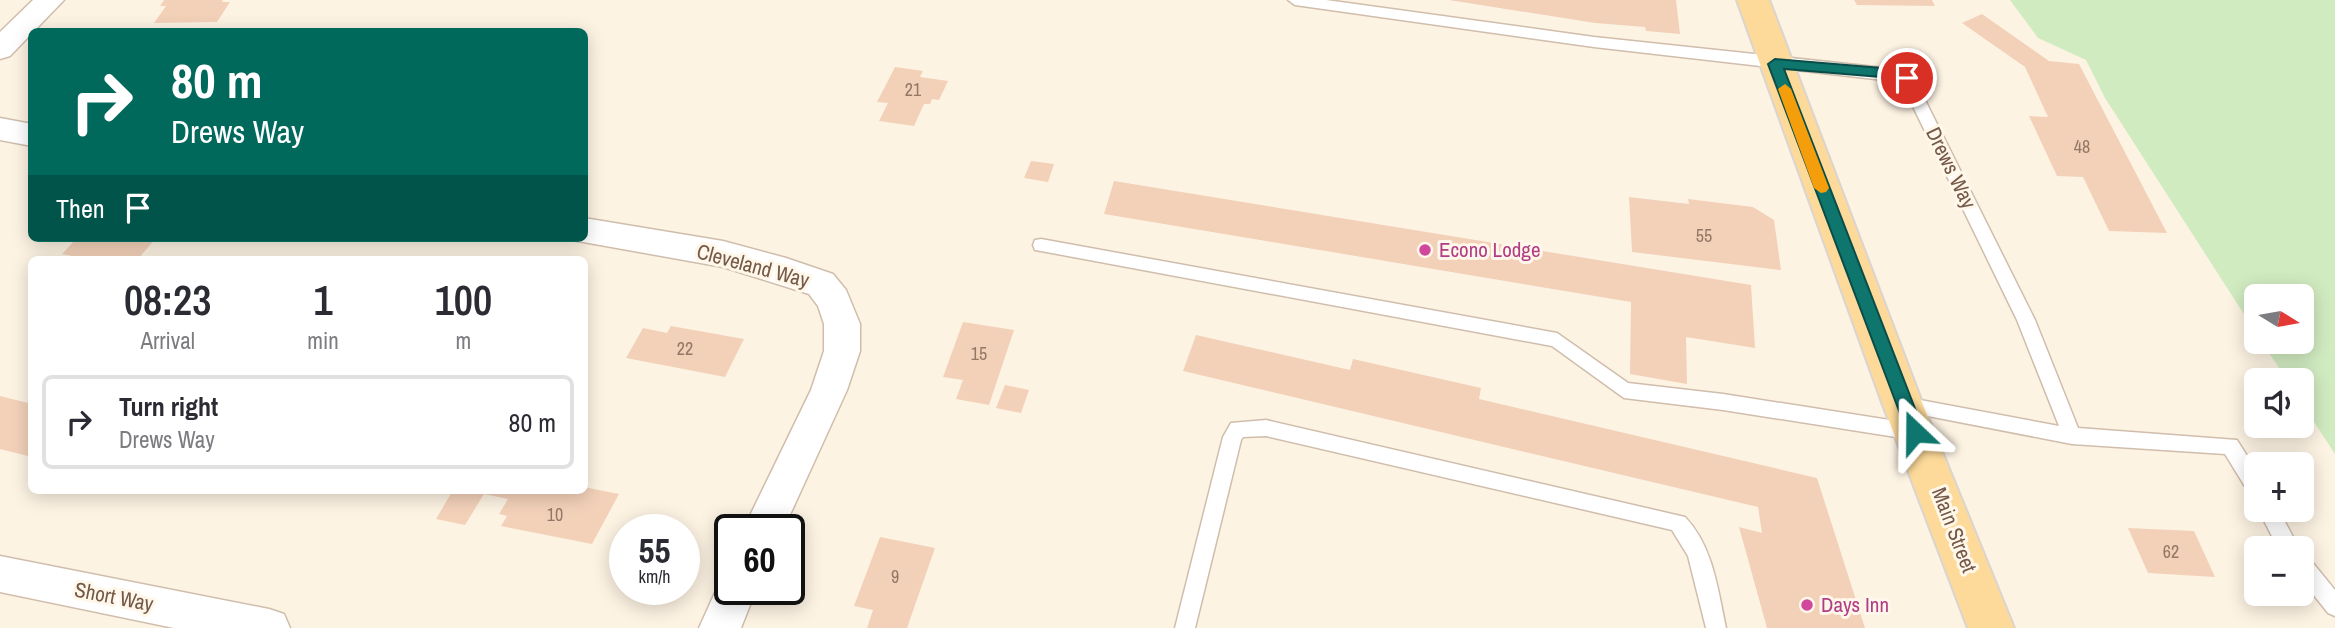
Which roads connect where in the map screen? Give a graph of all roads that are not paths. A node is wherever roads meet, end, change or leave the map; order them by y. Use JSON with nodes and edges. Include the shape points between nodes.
{"nodes":[{"id":1,"x":50,"y":0,"type":"edge"},
{"id":2,"x":1295,"y":0,"type":"edge"},
{"id":3,"x":1753,"y":0,"type":"edge"},
{"id":4,"x":0,"y":49,"type":"edge"},
{"id":5,"x":1775,"y":64,"type":"junction"},
{"id":6,"x":0,"y":129,"type":"edge"},
{"id":7,"x":28,"y":134,"type":"edge"},
{"id":8,"x":588,"y":232,"type":"edge"},
{"id":9,"x":1041,"y":245,"type":"dead end"},
{"id":10,"x":1909,"y":418,"type":"junction"},
{"id":11,"x":2072,"y":436,"type":"junction"},
{"id":12,"x":2244,"y":468,"type":"edge"},
{"id":13,"x":771,"y":514,"type":"edge"},
{"id":14,"x":0,"y":574,"type":"edge"},
{"id":15,"x":2314,"y":580,"type":"edge"},
{"id":16,"x":730,"y":605,"type":"edge"},
{"id":17,"x":2335,"y":606,"type":"edge"},
{"id":18,"x":269,"y":628,"type":"edge"},
{"id":19,"x":720,"y":628,"type":"edge"},
{"id":20,"x":1185,"y":628,"type":"edge"},
{"id":21,"x":1716,"y":628,"type":"edge"},
{"id":22,"x":1992,"y":628,"type":"edge"}],
"edges":[{"from":1,"to":4,"type":"street"},
{"from":2,"to":5,"type":"lane","name":"Drews Way"},
{"from":3,"to":5,"type":"main road","name":"Main Street"},
{"from":5,"to":10,"type":"main road","name":"Main Street"},
{"from":5,"to":11,"type":"lane","name":"Drews Way","via":[[1907,78],[2026,320]]},
{"from":6,"to":7,"type":"street"},
{"from":8,"to":13,"type":"street","name":"Cleveland Way","via":[[723,254],[786,271],[821,284],[834,300],[842,324],[842,351],[829,390]]},
{"from":9,"to":10,"type":"lane","via":[[1557,340],[1624,390]]},
{"from":10,"to":11,"type":"lane"},
{"from":10,"to":22,"type":"main road","name":"Main Street"},
{"from":11,"to":12,"type":"lane","via":[[2230,446]]},
{"from":14,"to":18,"type":"street","name":"Short Way"},
{"from":15,"to":17,"type":"lane"},
{"from":16,"to":19,"type":"street"},
{"from":20,"to":21,"type":"lane","via":[[1232,437],[1238,429],[1266,428],[1678,523],[1695,547]]}]}
